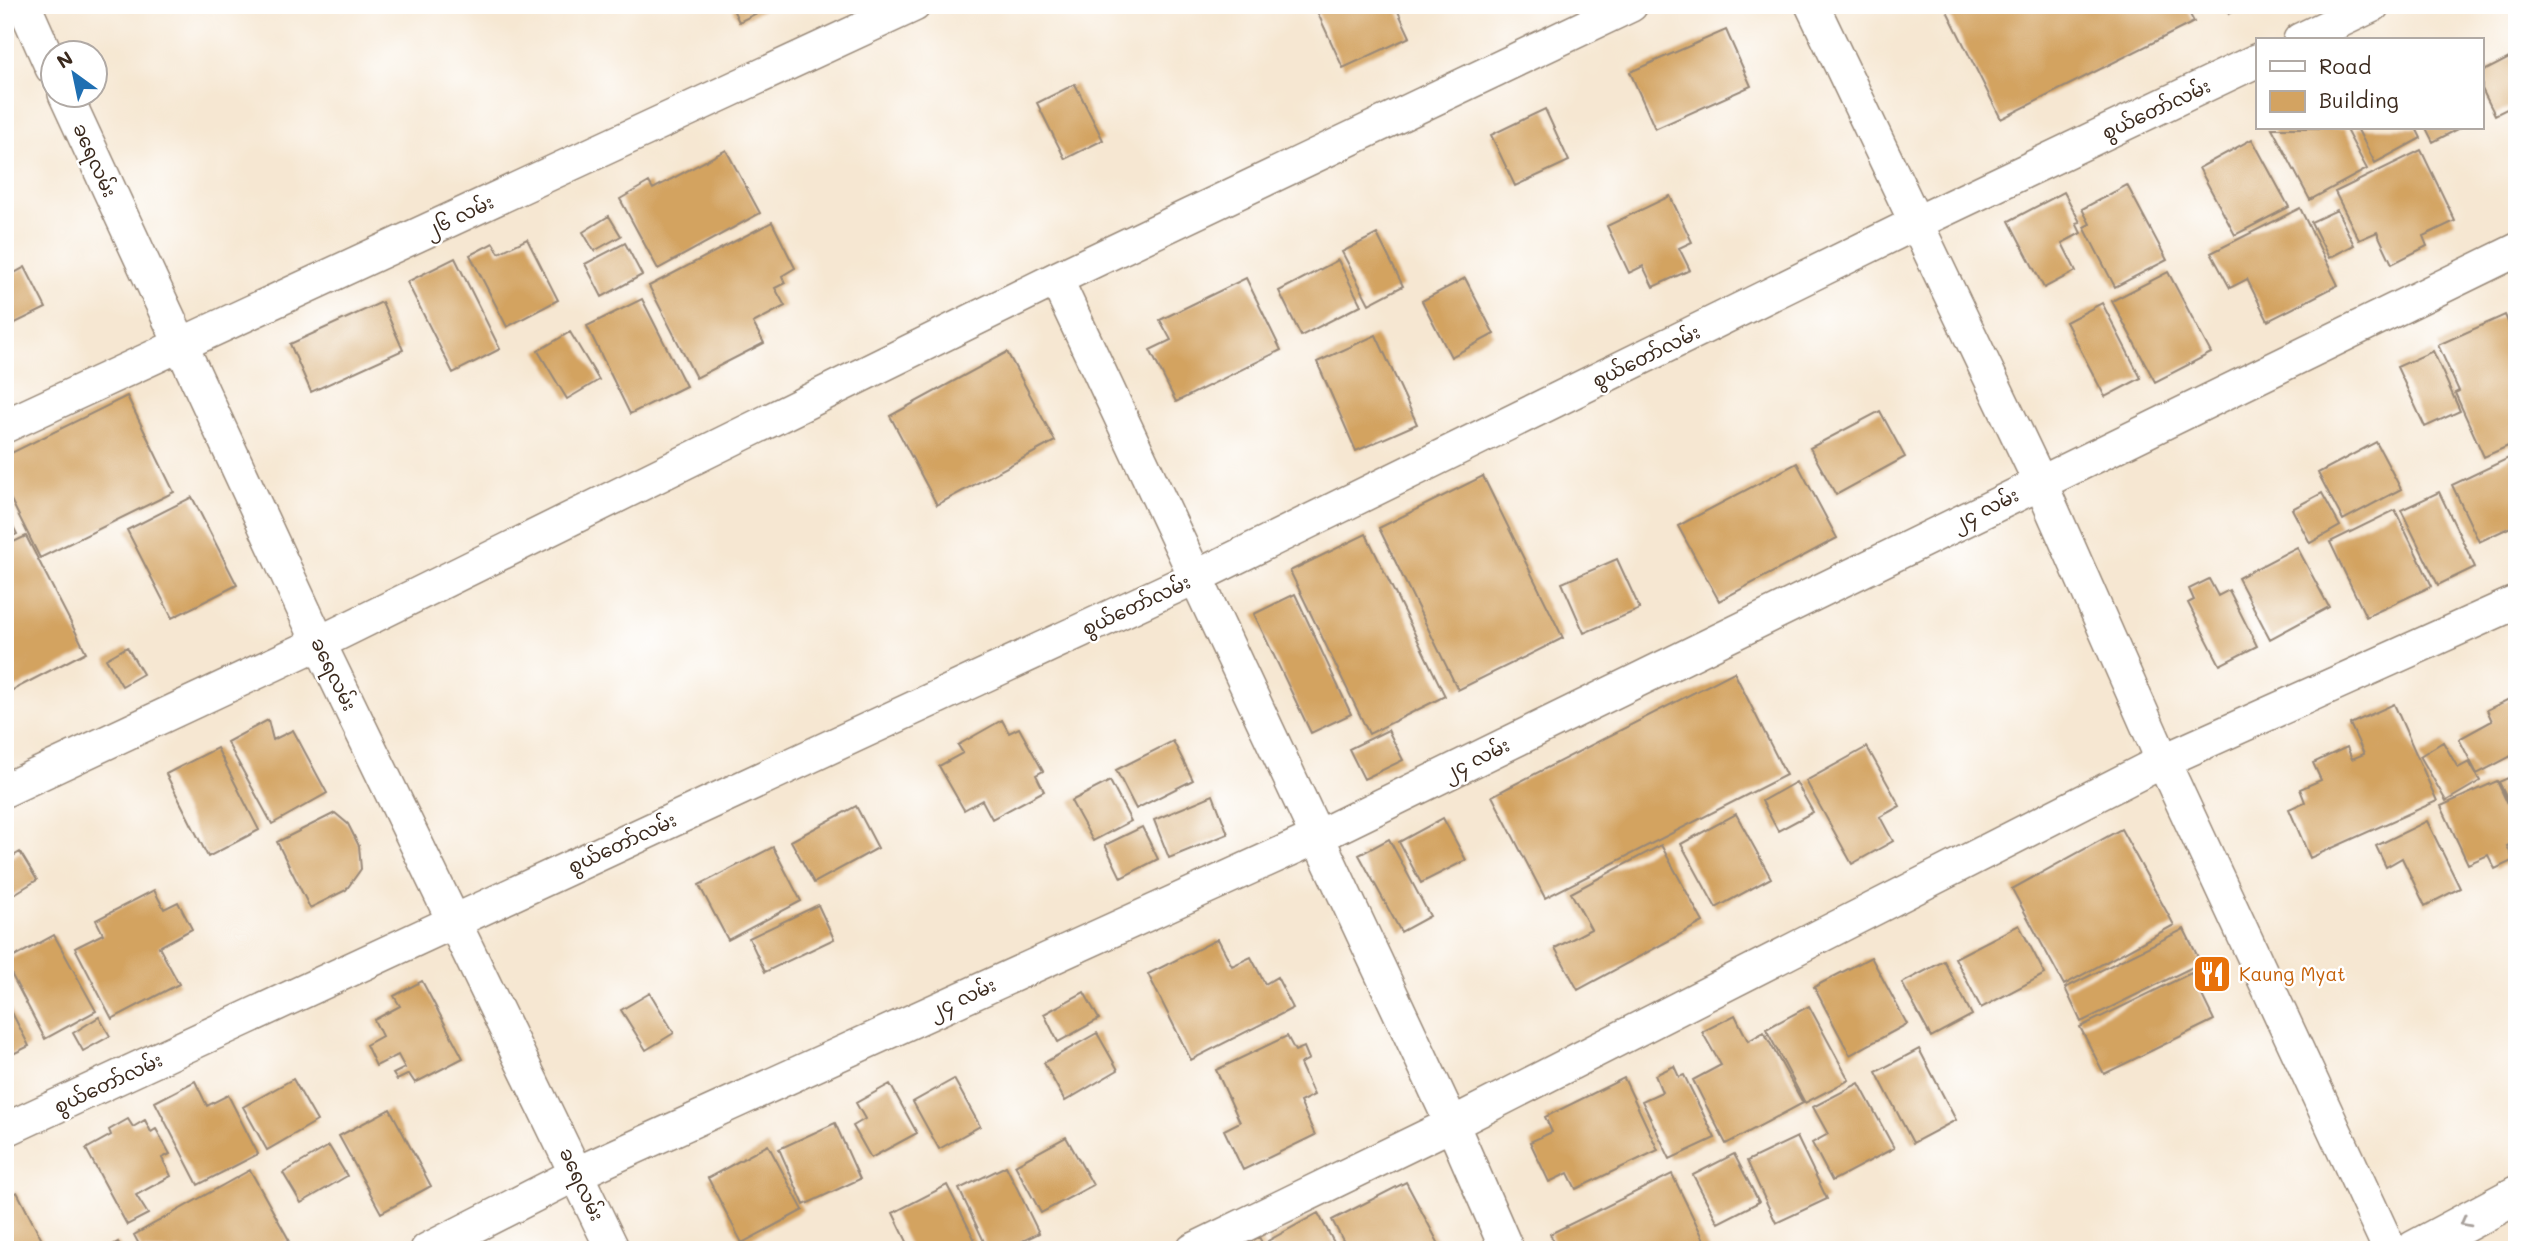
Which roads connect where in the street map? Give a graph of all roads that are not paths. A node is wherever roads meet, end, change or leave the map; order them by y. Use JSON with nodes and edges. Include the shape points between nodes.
{"nodes":[{"id":1,"x":24,"y":5,"type":"edge"},
{"id":2,"x":914,"y":5,"type":"edge"},
{"id":3,"x":1631,"y":5,"type":"edge"},
{"id":4,"x":1812,"y":5,"type":"edge"},
{"id":5,"x":2373,"y":5,"type":"edge"},
{"id":6,"x":39,"y":38,"type":"edge"},
{"id":7,"x":2304,"y":38,"type":"edge"},
{"id":8,"x":2256,"y":61,"type":"edge"},
{"id":9,"x":71,"y":108,"type":"edge"},
{"id":10,"x":1916,"y":223,"type":"junction"},
{"id":11,"x":2517,"y":250,"type":"edge"},
{"id":12,"x":1056,"y":279,"type":"junction"},
{"id":13,"x":179,"y":345,"type":"junction"},
{"id":14,"x":5,"y":426,"type":"edge"},
{"id":15,"x":2040,"y":482,"type":"junction"},
{"id":16,"x":1196,"y":578,"type":"junction"},
{"id":17,"x":2517,"y":602,"type":"edge"},
{"id":18,"x":319,"y":643,"type":"junction"},
{"id":19,"x":2163,"y":761,"type":"junction"},
{"id":20,"x":5,"y":790,"type":"edge"},
{"id":21,"x":1317,"y":837,"type":"junction"},
{"id":22,"x":455,"y":920,"type":"junction"},
{"id":23,"x":1452,"y":1124,"type":"junction"},
{"id":24,"x":5,"y":1130,"type":"edge"},
{"id":25,"x":578,"y":1173,"type":"junction"},
{"id":26,"x":2517,"y":1195,"type":"edge"},
{"id":27,"x":427,"y":1250,"type":"edge"},
{"id":28,"x":612,"y":1250,"type":"edge"},
{"id":29,"x":1193,"y":1250,"type":"edge"},
{"id":30,"x":1507,"y":1250,"type":"edge"},
{"id":31,"x":2390,"y":1250,"type":"edge"},
{"id":32,"x":2414,"y":1250,"type":"edge"}],
"edges":[{"from":1,"to":6,"type":"street"},
{"from":2,"to":13,"type":"street","name":"၂၆ လမ်း"},
{"from":3,"to":12,"type":"street"},
{"from":4,"to":10,"type":"street"},
{"from":5,"to":7,"type":"street"},
{"from":8,"to":10,"type":"street","name":"စွယ်တော်လမ်း"},
{"from":9,"to":13,"type":"street","name":"ခရေလမ်း"},
{"from":10,"to":15,"type":"street"},
{"from":10,"to":16,"type":"street","name":"စွယ်တော်လမ်း"},
{"from":11,"to":15,"type":"street","name":"၂၄ လမ်း"},
{"from":12,"to":16,"type":"street"},
{"from":12,"to":18,"type":"street"},
{"from":13,"to":14,"type":"street","name":"၂၆ လမ်း"},
{"from":13,"to":18,"type":"street","name":"ခရေလမ်း"},
{"from":15,"to":19,"type":"street"},
{"from":15,"to":21,"type":"street","name":"၂၄ လမ်း"},
{"from":16,"to":21,"type":"street"},
{"from":16,"to":22,"type":"street","name":"စွယ်တော်လမ်း"},
{"from":17,"to":19,"type":"street"},
{"from":18,"to":20,"type":"street"},
{"from":18,"to":22,"type":"street","name":"ခရေလမ်း"},
{"from":19,"to":23,"type":"street"},
{"from":19,"to":31,"type":"street"},
{"from":21,"to":23,"type":"street"},
{"from":21,"to":25,"type":"street","name":"၂၄ လမ်း"},
{"from":22,"to":24,"type":"street","name":"စွယ်တော်လမ်း"},
{"from":22,"to":25,"type":"street","name":"ခရေလမ်း"},
{"from":23,"to":29,"type":"street"},
{"from":23,"to":30,"type":"street"},
{"from":25,"to":27,"type":"street","name":"၂၄ လမ်း"},
{"from":25,"to":28,"type":"street","name":"ခရေလမ်း"},
{"from":26,"to":32,"type":"main road","one_way":true}]}
